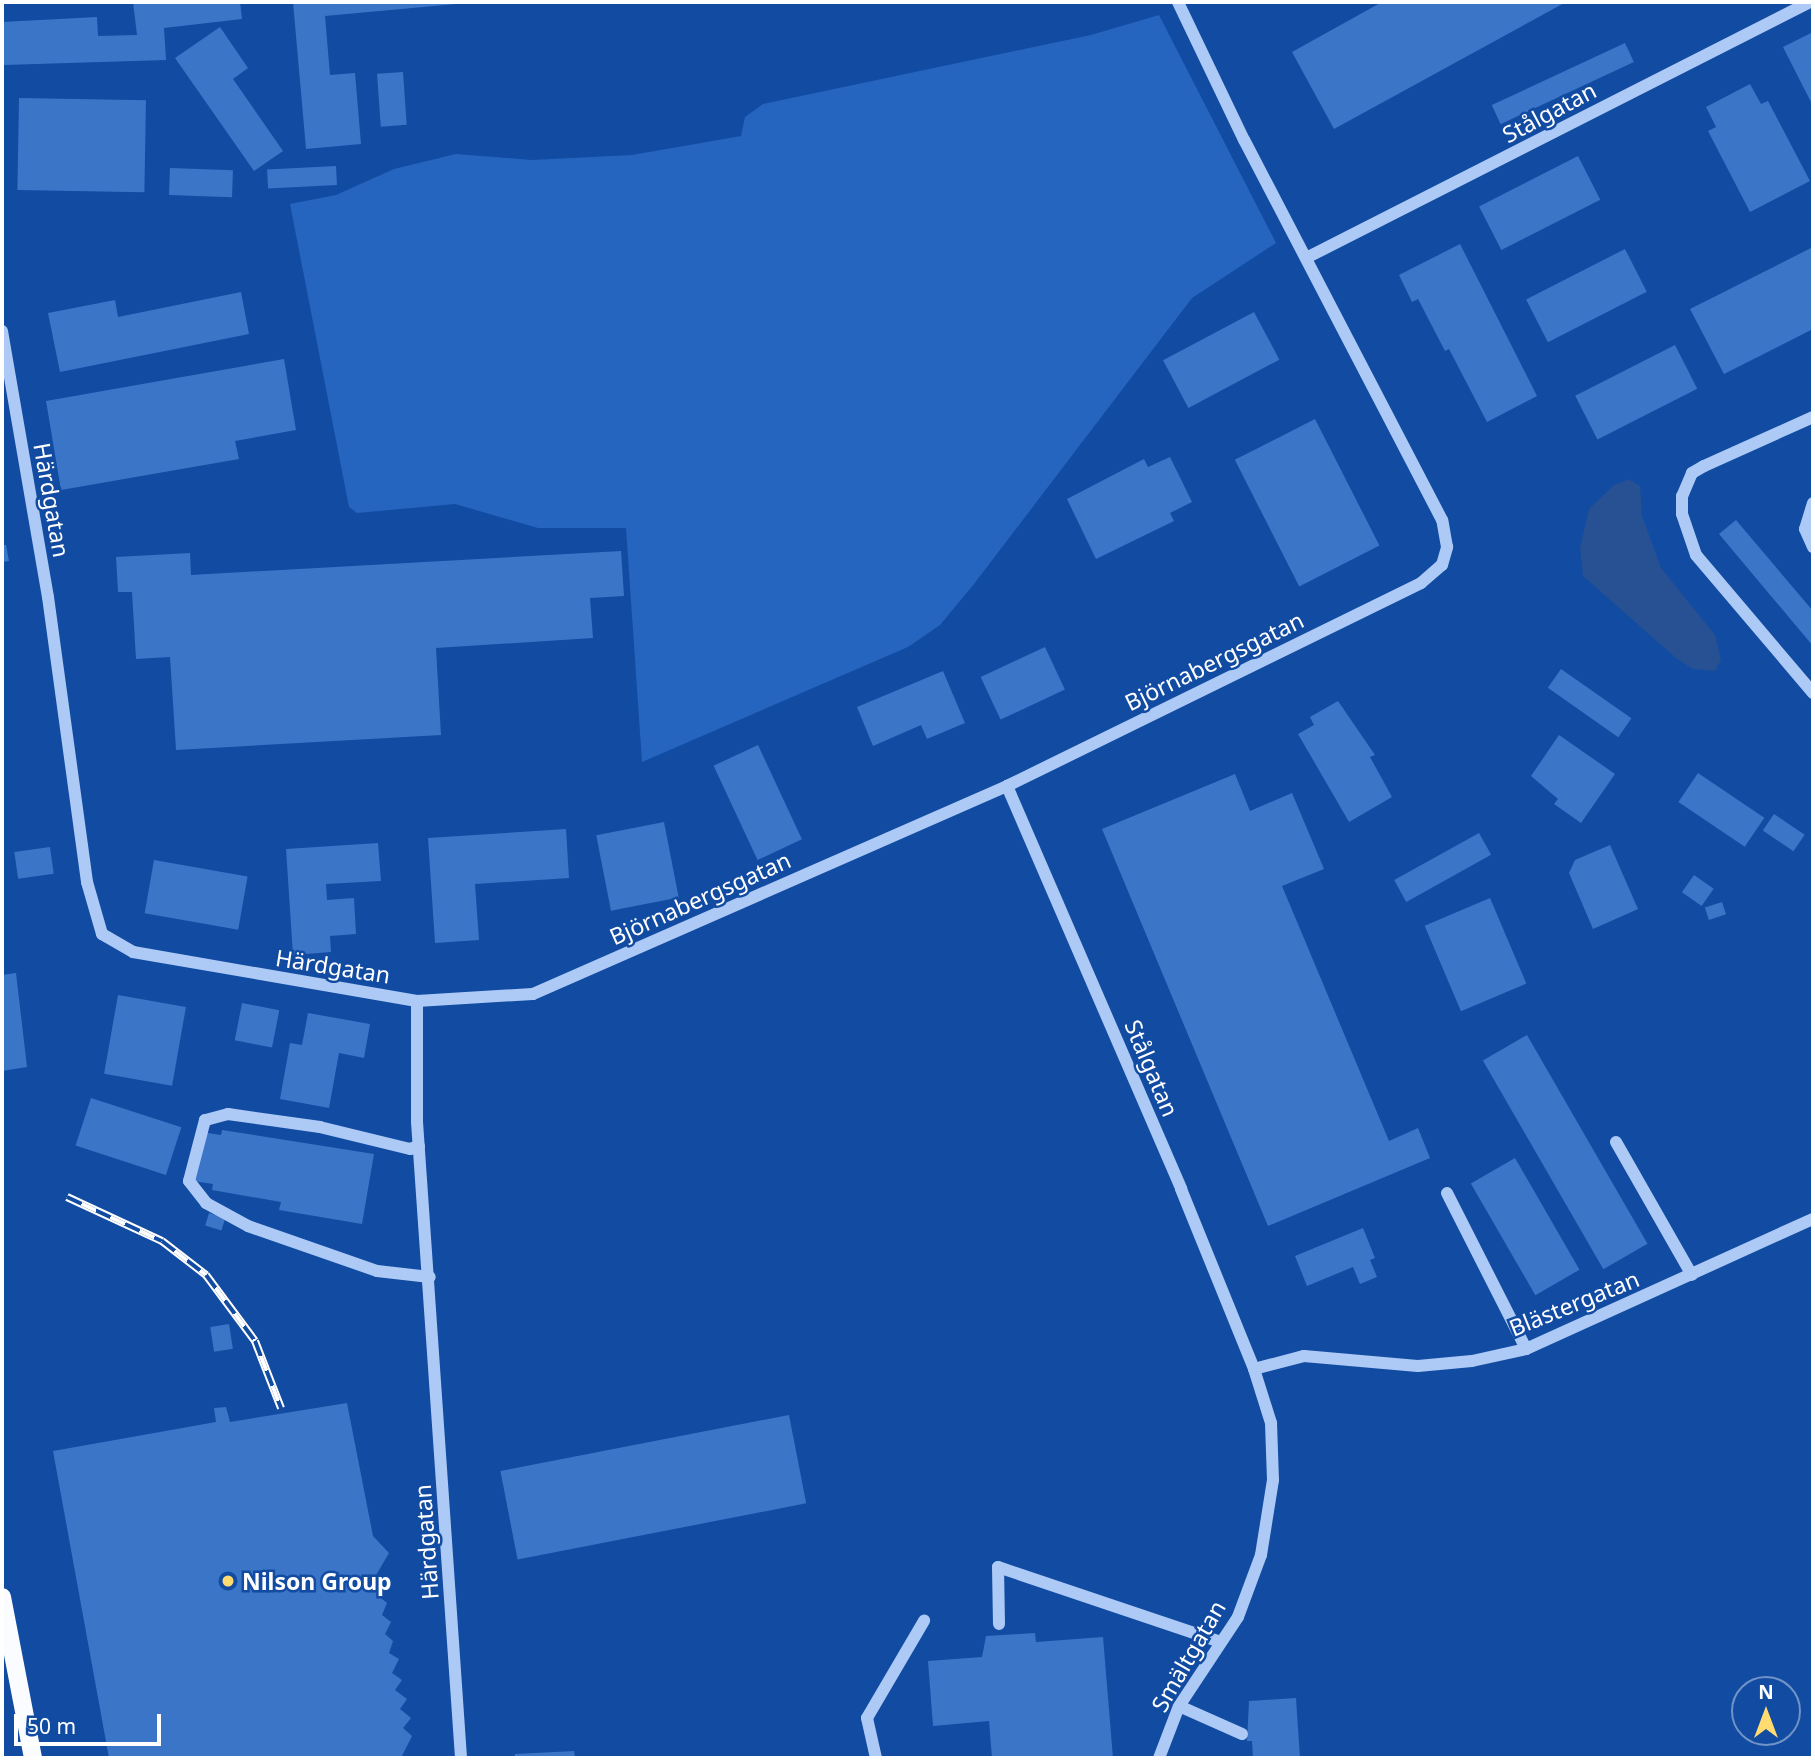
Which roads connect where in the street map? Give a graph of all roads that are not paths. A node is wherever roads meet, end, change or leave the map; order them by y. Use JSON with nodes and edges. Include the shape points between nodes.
{"nodes":[{"id":1,"x":1178,"y":2,"type":"edge"},
{"id":2,"x":1810,"y":2,"type":"edge"},
{"id":3,"x":1306,"y":258,"type":"junction"},
{"id":4,"x":2,"y":331,"type":"edge"},
{"id":5,"x":1813,"y":417,"type":"edge"},
{"id":6,"x":1813,"y":503,"type":"edge"},
{"id":7,"x":1813,"y":547,"type":"edge"},
{"id":8,"x":1813,"y":693,"type":"edge"},
{"id":9,"x":1007,"y":786,"type":"junction"},
{"id":10,"x":418,"y":1001,"type":"junction"},
{"id":11,"x":1616,"y":1142,"type":"dead end"},
{"id":12,"x":419,"y":1146,"type":"junction"},
{"id":13,"x":1447,"y":1193,"type":"dead end"},
{"id":14,"x":1813,"y":1219,"type":"edge"},
{"id":15,"x":1692,"y":1275,"type":"junction"},
{"id":16,"x":430,"y":1277,"type":"junction"},
{"id":17,"x":1526,"y":1349,"type":"junction"},
{"id":18,"x":1254,"y":1370,"type":"junction"},
{"id":19,"x":2,"y":1597,"type":"edge"},
{"id":20,"x":924,"y":1621,"type":"dead end"},
{"id":21,"x":999,"y":1624,"type":"dead end"},
{"id":22,"x":1221,"y":1642,"type":"junction"},
{"id":23,"x":1179,"y":1706,"type":"junction"},
{"id":24,"x":1242,"y":1734,"type":"dead end"},
{"id":25,"x":33,"y":1758,"type":"edge"},
{"id":26,"x":461,"y":1758,"type":"edge"},
{"id":27,"x":876,"y":1758,"type":"edge"},
{"id":28,"x":1159,"y":1758,"type":"edge"}],
"edges":[{"from":1,"to":3,"type":"street","name":"Björnabergsgatan"},
{"from":2,"to":3,"type":"street","name":"Stålgatan"},
{"from":3,"to":9,"type":"street","name":"Björnabergsgatan","via":[[1442,520],[1447,547],[1442,565],[1421,583]]},
{"from":4,"to":10,"type":"street","name":"Härdgatan","via":[[48,597],[87,882],[102,934],[133,952]]},
{"from":5,"to":8,"type":"street","via":[[1692,473],[1682,496],[1682,514],[1696,555]]},
{"from":6,"to":7,"type":"street","via":[[1805,529]]},
{"from":9,"to":10,"type":"street","name":"Björnabergsgatan","via":[[533,994]]},
{"from":9,"to":18,"type":"street","name":"Stålgatan"},
{"from":10,"to":12,"type":"street","name":"Härdgatan"},
{"from":11,"to":15,"type":"street"},
{"from":12,"to":16,"type":"street","name":"Härdgatan"},
{"from":12,"to":16,"type":"street","via":[[410,1149],[263,1117],[221,1115],[205,1120],[199,1131],[190,1181],[206,1203],[248,1226],[377,1271]]},
{"from":13,"to":17,"type":"street"},
{"from":14,"to":15,"type":"street","name":"Blästergatan"},
{"from":15,"to":17,"type":"street","name":"Blästergatan"},
{"from":16,"to":26,"type":"street","name":"Härdgatan"},
{"from":17,"to":18,"type":"street","name":"Blästergatan","via":[[1418,1366],[1304,1356]]},
{"from":18,"to":22,"type":"street","name":"Smältgatan","via":[[1271,1423],[1270,1513],[1247,1596]]},
{"from":19,"to":25,"type":"main road"},
{"from":20,"to":27,"type":"street","via":[[867,1718]]},
{"from":21,"to":22,"type":"street","via":[[998,1567]]},
{"from":22,"to":23,"type":"street","name":"Smältgatan"},
{"from":23,"to":24,"type":"street"},
{"from":23,"to":28,"type":"street","name":"Smältgatan"}]}
